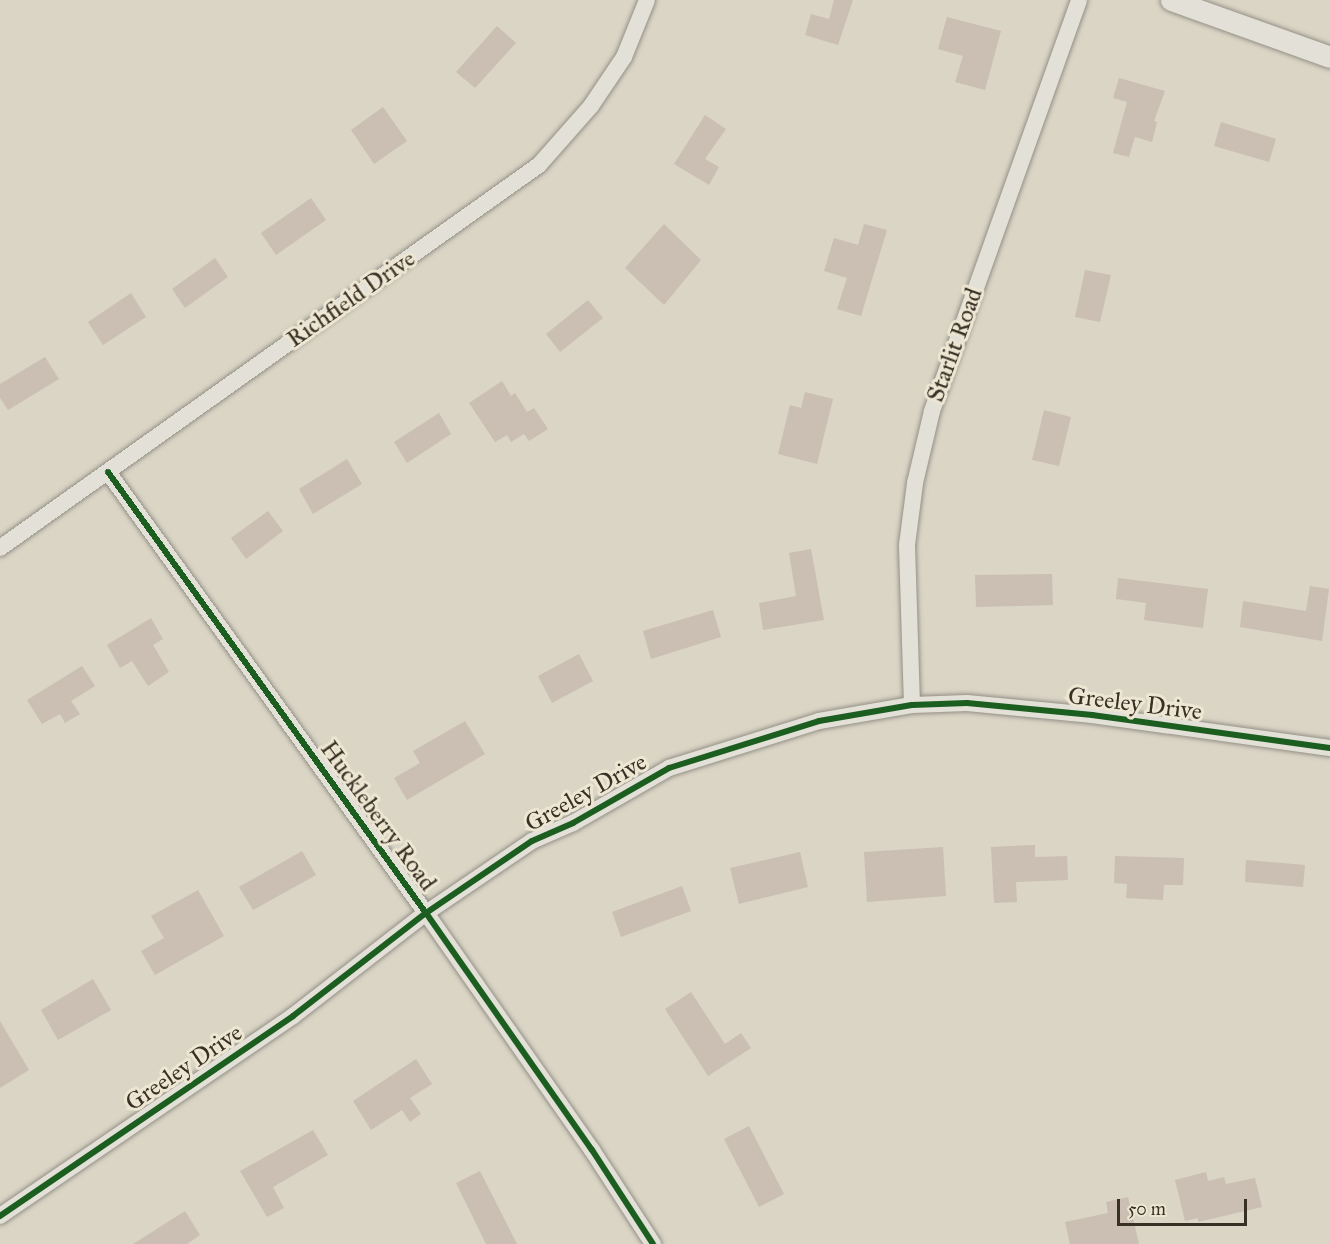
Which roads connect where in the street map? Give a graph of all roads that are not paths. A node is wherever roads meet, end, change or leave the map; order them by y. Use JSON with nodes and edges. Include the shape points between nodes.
{"nodes":[{"id":1,"x":646,"y":0,"type":"edge"},
{"id":2,"x":1079,"y":0,"type":"edge"},
{"id":3,"x":1172,"y":0,"type":"edge"},
{"id":4,"x":1330,"y":57,"type":"edge"},
{"id":5,"x":108,"y":472,"type":"junction"},
{"id":6,"x":0,"y":548,"type":"edge"},
{"id":7,"x":912,"y":705,"type":"junction"},
{"id":8,"x":1330,"y":748,"type":"edge"},
{"id":9,"x":426,"y":913,"type":"junction"},
{"id":10,"x":0,"y":1216,"type":"edge"},
{"id":11,"x":653,"y":1244,"type":"edge"}],
"edges":[{"from":1,"to":5,"type":"street","name":"Richfield Drive","via":[[624,57],[591,106],[539,165]]},
{"from":2,"to":7,"type":"street","name":"Starlit Road","via":[[932,411],[915,483],[907,545]]},
{"from":3,"to":4,"type":"street"},
{"from":5,"to":6,"type":"street","name":"Richfield Drive"},
{"from":5,"to":9,"type":"street","name":"Huckleberry Road"},
{"from":7,"to":8,"type":"street","name":"Greeley Drive","via":[[967,704],[1092,715]]},
{"from":7,"to":9,"type":"street","name":"Greeley Drive","via":[[819,721],[669,768],[573,823],[532,841]]},
{"from":9,"to":10,"type":"street","name":"Greeley Drive","via":[[293,1016]]},
{"from":9,"to":11,"type":"street","name":"Huckleberry Road"}]}
